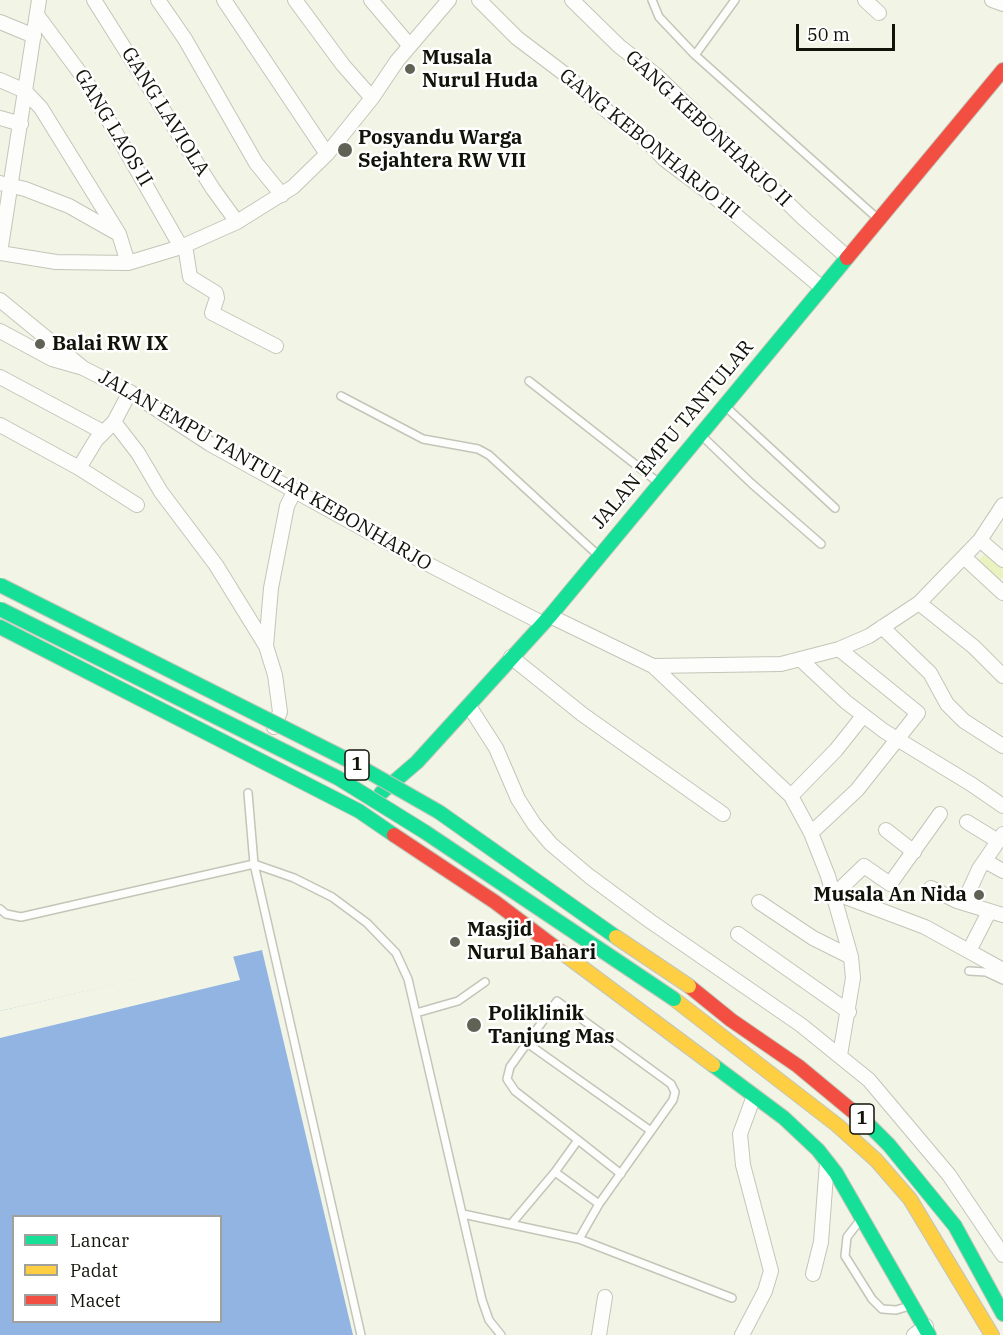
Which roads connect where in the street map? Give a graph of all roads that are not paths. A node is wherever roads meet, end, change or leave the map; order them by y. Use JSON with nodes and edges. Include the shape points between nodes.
{"nodes":[{"id":1,"x":39,"y":0,"type":"edge"},
{"id":2,"x":94,"y":0,"type":"edge"},
{"id":3,"x":158,"y":0,"type":"edge"},
{"id":4,"x":224,"y":0,"type":"edge"},
{"id":5,"x":296,"y":0,"type":"edge"},
{"id":6,"x":371,"y":0,"type":"edge"},
{"id":7,"x":449,"y":0,"type":"edge"},
{"id":8,"x":479,"y":0,"type":"edge"},
{"id":9,"x":572,"y":0,"type":"edge"},
{"id":10,"x":652,"y":0,"type":"edge"},
{"id":11,"x":735,"y":0,"type":"edge"},
{"id":12,"x":865,"y":0,"type":"edge"},
{"id":13,"x":992,"y":0,"type":"edge"},
{"id":14,"x":1002,"y":2,"type":"edge"},
{"id":15,"x":435,"y":6,"type":"edge"},
{"id":16,"x":879,"y":13,"type":"dead end"},
{"id":17,"x":37,"y":15,"type":"junction"},
{"id":18,"x":0,"y":22,"type":"edge"},
{"id":19,"x":34,"y":36,"type":"junction"},
{"id":20,"x":410,"y":46,"type":"junction"},
{"id":21,"x":695,"y":54,"type":"junction"},
{"id":22,"x":1003,"y":70,"type":"edge"},
{"id":23,"x":0,"y":80,"type":"edge"},
{"id":24,"x":25,"y":91,"type":"junction"},
{"id":25,"x":372,"y":98,"type":"junction"},
{"id":26,"x":0,"y":118,"type":"edge"},
{"id":27,"x":21,"y":124,"type":"junction"},
{"id":28,"x":327,"y":154,"type":"junction"},
{"id":29,"x":6,"y":184,"type":"edge"},
{"id":30,"x":282,"y":195,"type":"junction"},
{"id":31,"x":878,"y":219,"type":"junction"},
{"id":32,"x":237,"y":222,"type":"junction"},
{"id":33,"x":119,"y":234,"type":"junction"},
{"id":34,"x":183,"y":246,"type":"junction"},
{"id":35,"x":0,"y":253,"type":"edge"},
{"id":36,"x":847,"y":256,"type":"junction"},
{"id":37,"x":128,"y":263,"type":"junction"},
{"id":38,"x":821,"y":287,"type":"junction"},
{"id":39,"x":0,"y":300,"type":"edge"},
{"id":40,"x":0,"y":331,"type":"edge"},
{"id":41,"x":276,"y":346,"type":"dead end"},
{"id":42,"x":83,"y":368,"type":"junction"},
{"id":43,"x":0,"y":377,"type":"edge"},
{"id":44,"x":529,"y":381,"type":"dead end"},
{"id":45,"x":130,"y":392,"type":"junction"},
{"id":46,"x":341,"y":396,"type":"dead end"},
{"id":47,"x":723,"y":405,"type":"junction"},
{"id":48,"x":114,"y":422,"type":"junction"},
{"id":49,"x":0,"y":425,"type":"edge"},
{"id":50,"x":103,"y":432,"type":"junction"},
{"id":51,"x":699,"y":433,"type":"junction"},
{"id":52,"x":79,"y":468,"type":"junction"},
{"id":53,"x":658,"y":483,"type":"junction"},
{"id":54,"x":294,"y":492,"type":"junction"},
{"id":55,"x":137,"y":505,"type":"dead end"},
{"id":56,"x":1003,"y":505,"type":"edge"},
{"id":57,"x":835,"y":508,"type":"dead end"},
{"id":58,"x":980,"y":540,"type":"junction"},
{"id":59,"x":821,"y":544,"type":"dead end"},
{"id":60,"x":599,"y":556,"type":"junction"},
{"id":61,"x":964,"y":557,"type":"junction"},
{"id":62,"x":1003,"y":560,"type":"edge"},
{"id":63,"x":0,"y":585,"type":"edge"},
{"id":64,"x":1003,"y":593,"type":"edge"},
{"id":65,"x":919,"y":603,"type":"junction"},
{"id":66,"x":0,"y":609,"type":"edge"},
{"id":67,"x":546,"y":619,"type":"junction"},
{"id":68,"x":0,"y":627,"type":"edge"},
{"id":69,"x":882,"y":627,"type":"junction"},
{"id":70,"x":266,"y":646,"type":"junction"},
{"id":71,"x":838,"y":650,"type":"junction"},
{"id":72,"x":511,"y":657,"type":"junction"},
{"id":73,"x":801,"y":660,"type":"junction"},
{"id":74,"x":653,"y":666,"type":"junction"},
{"id":75,"x":1003,"y":676,"type":"edge"},
{"id":76,"x":469,"y":706,"type":"junction"},
{"id":77,"x":863,"y":716,"type":"junction"},
{"id":78,"x":896,"y":740,"type":"junction"},
{"id":79,"x":1003,"y":746,"type":"edge"},
{"id":80,"x":260,"y":762,"type":"junction"},
{"id":81,"x":248,"y":793,"type":"dead end"},
{"id":82,"x":791,"y":796,"type":"junction"},
{"id":83,"x":1003,"y":806,"type":"edge"},
{"id":84,"x":359,"y":811,"type":"junction"},
{"id":85,"x":723,"y":814,"type":"dead end"},
{"id":86,"x":940,"y":814,"type":"dead end"},
{"id":87,"x":967,"y":822,"type":"dead end"},
{"id":88,"x":886,"y":830,"type":"dead end"},
{"id":89,"x":811,"y":833,"type":"junction"},
{"id":90,"x":1000,"y":838,"type":"edge"},
{"id":91,"x":914,"y":852,"type":"junction"},
{"id":92,"x":985,"y":861,"type":"junction"},
{"id":93,"x":254,"y":864,"type":"junction"},
{"id":94,"x":1003,"y":871,"type":"edge"},
{"id":95,"x":931,"y":888,"type":"dead end"},
{"id":96,"x":834,"y":892,"type":"junction"},
{"id":97,"x":759,"y":902,"type":"dead end"},
{"id":98,"x":964,"y":902,"type":"junction"},
{"id":99,"x":0,"y":909,"type":"edge"},
{"id":100,"x":998,"y":910,"type":"edge"},
{"id":101,"x":738,"y":934,"type":"dead end"},
{"id":102,"x":969,"y":951,"type":"junction"},
{"id":103,"x":851,"y":957,"type":"junction"},
{"id":104,"x":1003,"y":970,"type":"edge"},
{"id":105,"x":969,"y":971,"type":"dead end"},
{"id":106,"x":1003,"y":980,"type":"edge"},
{"id":107,"x":485,"y":982,"type":"dead end"},
{"id":108,"x":849,"y":1012,"type":"junction"},
{"id":109,"x":416,"y":1013,"type":"junction"},
{"id":110,"x":527,"y":1043,"type":"junction"},
{"id":111,"x":840,"y":1055,"type":"junction"},
{"id":112,"x":754,"y":1096,"type":"junction"},
{"id":113,"x":651,"y":1131,"type":"junction"},
{"id":114,"x":578,"y":1140,"type":"junction"},
{"id":115,"x":827,"y":1161,"type":"junction"},
{"id":116,"x":555,"y":1172,"type":"junction"},
{"id":117,"x":621,"y":1174,"type":"junction"},
{"id":118,"x":599,"y":1204,"type":"junction"},
{"id":119,"x":463,"y":1214,"type":"junction"},
{"id":120,"x":863,"y":1217,"type":"junction"},
{"id":121,"x":512,"y":1223,"type":"junction"},
{"id":122,"x":579,"y":1239,"type":"junction"},
{"id":123,"x":1003,"y":1255,"type":"edge"},
{"id":124,"x":813,"y":1274,"type":"dead end"},
{"id":125,"x":605,"y":1297,"type":"dead end"},
{"id":126,"x":732,"y":1298,"type":"dead end"},
{"id":127,"x":914,"y":1305,"type":"junction"},
{"id":128,"x":1003,"y":1314,"type":"edge"},
{"id":129,"x":927,"y":1330,"type":"edge"},
{"id":130,"x":361,"y":1335,"type":"edge"},
{"id":131,"x":501,"y":1335,"type":"edge"},
{"id":132,"x":599,"y":1335,"type":"edge"},
{"id":133,"x":742,"y":1335,"type":"edge"},
{"id":134,"x":914,"y":1335,"type":"edge"},
{"id":135,"x":992,"y":1335,"type":"edge"}],
"edges":[{"from":1,"to":17,"type":"street"},
{"from":2,"to":32,"type":"street","name":"GANG LAVIOLA"},
{"from":3,"to":30,"type":"street","via":[[256,163]]},
{"from":4,"to":28,"type":"street"},
{"from":5,"to":25,"type":"street"},
{"from":6,"to":20,"type":"street"},
{"from":7,"to":15,"type":"street"},
{"from":8,"to":38,"type":"street","name":"GANG KEBONHARJO III","via":[[517,38]]},
{"from":9,"to":36,"type":"street","name":"GANG KEBONHARJO II","via":[[619,46],[657,75]]},
{"from":10,"to":21,"type":"lane","via":[[659,17]]},
{"from":11,"to":21,"type":"lane"},
{"from":12,"to":16,"type":"street"},
{"from":13,"to":14,"type":"street"},
{"from":15,"to":20,"type":"street"},
{"from":17,"to":19,"type":"street"},
{"from":17,"to":34,"type":"street","name":"GANG LAOS II","via":[[86,81]]},
{"from":18,"to":19,"type":"street"},
{"from":19,"to":24,"type":"street"},
{"from":20,"to":25,"type":"street"},
{"from":21,"to":31,"type":"lane"},
{"from":22,"to":31,"type":"main road","name":"JALAN EMPU TANTULAR"},
{"from":23,"to":24,"type":"street"},
{"from":24,"to":27,"type":"street"},
{"from":24,"to":33,"type":"street","via":[[41,108]]},
{"from":25,"to":28,"type":"street"},
{"from":26,"to":27,"type":"street"},
{"from":27,"to":29,"type":"street"},
{"from":28,"to":30,"type":"street"},
{"from":29,"to":33,"type":"street","via":[[69,206]]},
{"from":29,"to":35,"type":"street"},
{"from":30,"to":32,"type":"street"},
{"from":31,"to":36,"type":"main road","name":"JALAN EMPU TANTULAR"},
{"from":32,"to":34,"type":"street"},
{"from":33,"to":37,"type":"street"},
{"from":34,"to":37,"type":"street"},
{"from":34,"to":41,"type":"street","via":[[190,277],[216,293],[212,313]]},
{"from":35,"to":37,"type":"street","via":[[56,262]]},
{"from":36,"to":38,"type":"main road","name":"JALAN EMPU TANTULAR"},
{"from":38,"to":47,"type":"main road","name":"JALAN EMPU TANTULAR"},
{"from":39,"to":42,"type":"street","name":"JALAN EMPU TANTULAR KEBONHARJO"},
{"from":40,"to":42,"type":"street","via":[[52,359]]},
{"from":42,"to":45,"type":"street","name":"JALAN EMPU TANTULAR KEBONHARJO"},
{"from":43,"to":50,"type":"street"},
{"from":44,"to":53,"type":"lane"},
{"from":45,"to":48,"type":"street"},
{"from":45,"to":54,"type":"street","name":"JALAN EMPU TANTULAR KEBONHARJO"},
{"from":46,"to":60,"type":"lane","via":[[423,439],[478,449],[489,455]]},
{"from":47,"to":51,"type":"main road","name":"JALAN EMPU TANTULAR"},
{"from":47,"to":57,"type":"lane"},
{"from":48,"to":50,"type":"street"},
{"from":48,"to":70,"type":"street","via":[[216,565]]},
{"from":49,"to":52,"type":"street"},
{"from":50,"to":52,"type":"street"},
{"from":51,"to":53,"type":"main road","name":"JALAN EMPU TANTULAR"},
{"from":51,"to":59,"type":"lane"},
{"from":52,"to":55,"type":"street"},
{"from":53,"to":60,"type":"main road","name":"JALAN EMPU TANTULAR"},
{"from":54,"to":67,"type":"street","name":"JALAN EMPU TANTULAR KEBONHARJO"},
{"from":54,"to":70,"type":"street","via":[[277,546]]},
{"from":56,"to":58,"type":"street"},
{"from":58,"to":61,"type":"street"},
{"from":58,"to":62,"type":"street"},
{"from":60,"to":67,"type":"main road","name":"JALAN EMPU TANTULAR"},
{"from":61,"to":64,"type":"street"},
{"from":61,"to":65,"type":"street"},
{"from":63,"to":128,"type":"main road","number":"1","bridge":true,"via":[[348,760],[439,812],[545,890],[689,986],[849,1106],[889,1145],[955,1226]]},
{"from":65,"to":69,"type":"street"},
{"from":65,"to":75,"type":"street"},
{"from":66,"to":135,"type":"main road","number":"1","bridge":true,"via":[[338,778],[674,999],[837,1125],[876,1160],[910,1199]]},
{"from":67,"to":72,"type":"main road","name":"JALAN EMPU TANTULAR"},
{"from":67,"to":74,"type":"street","name":"JALAN EMPU TANTULAR KEBONHARJO"},
{"from":68,"to":80,"type":"main road"},
{"from":69,"to":71,"type":"street"},
{"from":69,"to":79,"type":"street","via":[[930,673],[947,704],[964,721]]},
{"from":70,"to":80,"type":"street","via":[[280,712]]},
{"from":71,"to":73,"type":"street"},
{"from":71,"to":78,"type":"street","via":[[917,711]]},
{"from":72,"to":76,"type":"main road","name":"JALAN EMPU TANTULAR"},
{"from":72,"to":85,"type":"street","via":[[591,721]]},
{"from":73,"to":74,"type":"street","via":[[746,666]]},
{"from":73,"to":77,"type":"street"},
{"from":74,"to":82,"type":"street"},
{"from":76,"to":84,"type":"main road","name":"JALAN EMPU TANTULAR","via":[[417,762]]},
{"from":76,"to":111,"type":"street","via":[[496,748],[518,799],[551,844],[598,883]]},
{"from":77,"to":78,"type":"street"},
{"from":77,"to":82,"type":"street"},
{"from":78,"to":83,"type":"street"},
{"from":78,"to":89,"type":"street","via":[[857,790]]},
{"from":80,"to":84,"type":"main road"},
{"from":81,"to":93,"type":"lane"},
{"from":82,"to":89,"type":"street"},
{"from":84,"to":112,"type":"main road","via":[[495,902]]},
{"from":86,"to":91,"type":"street"},
{"from":87,"to":90,"type":"street"},
{"from":88,"to":91,"type":"street"},
{"from":89,"to":96,"type":"street"},
{"from":90,"to":92,"type":"street"},
{"from":91,"to":96,"type":"street","via":[[890,884],[864,866]]},
{"from":92,"to":94,"type":"street"},
{"from":92,"to":98,"type":"street"},
{"from":93,"to":99,"type":"lane","via":[[21,917]]},
{"from":93,"to":109,"type":"lane","via":[[332,897],[367,923],[396,954],[408,979]]},
{"from":93,"to":130,"type":"lane"},
{"from":95,"to":98,"type":"street"},
{"from":96,"to":102,"type":"street","via":[[916,923]]},
{"from":96,"to":103,"type":"street"},
{"from":97,"to":103,"type":"street","via":[[820,943]]},
{"from":98,"to":100,"type":"street"},
{"from":100,"to":102,"type":"street"},
{"from":101,"to":108,"type":"street"},
{"from":102,"to":104,"type":"street"},
{"from":103,"to":108,"type":"street"},
{"from":105,"to":106,"type":"lane","via":[[986,972]]},
{"from":107,"to":109,"type":"lane","via":[[458,1001]]},
{"from":108,"to":111,"type":"street"},
{"from":109,"to":119,"type":"lane"},
{"from":110,"to":113,"type":"lane"},
{"from":110,"to":113,"type":"lane","via":[[557,1000],[671,1084],[673,1100]]},
{"from":110,"to":114,"type":"lane","via":[[510,1067],[507,1079],[515,1090]]},
{"from":111,"to":123,"type":"street","via":[[868,1080],[949,1175]]},
{"from":112,"to":115,"type":"main road","via":[[784,1118]]},
{"from":112,"to":133,"type":"street","via":[[740,1134],[743,1165],[771,1271]]},
{"from":113,"to":117,"type":"lane"},
{"from":114,"to":116,"type":"lane"},
{"from":114,"to":117,"type":"lane"},
{"from":115,"to":120,"type":"main road"},
{"from":115,"to":124,"type":"street","via":[[821,1242]]},
{"from":116,"to":118,"type":"lane"},
{"from":116,"to":121,"type":"lane"},
{"from":117,"to":118,"type":"lane"},
{"from":118,"to":122,"type":"lane"},
{"from":119,"to":121,"type":"lane"},
{"from":119,"to":131,"type":"lane","via":[[482,1300],[489,1320]]},
{"from":120,"to":127,"type":"main road"},
{"from":120,"to":127,"type":"lane","via":[[847,1237],[845,1256],[882,1309]]},
{"from":121,"to":122,"type":"lane"},
{"from":122,"to":126,"type":"lane"},
{"from":125,"to":132,"type":"street"},
{"from":127,"to":129,"type":"main road"},
{"from":129,"to":134,"type":"street"}]}
